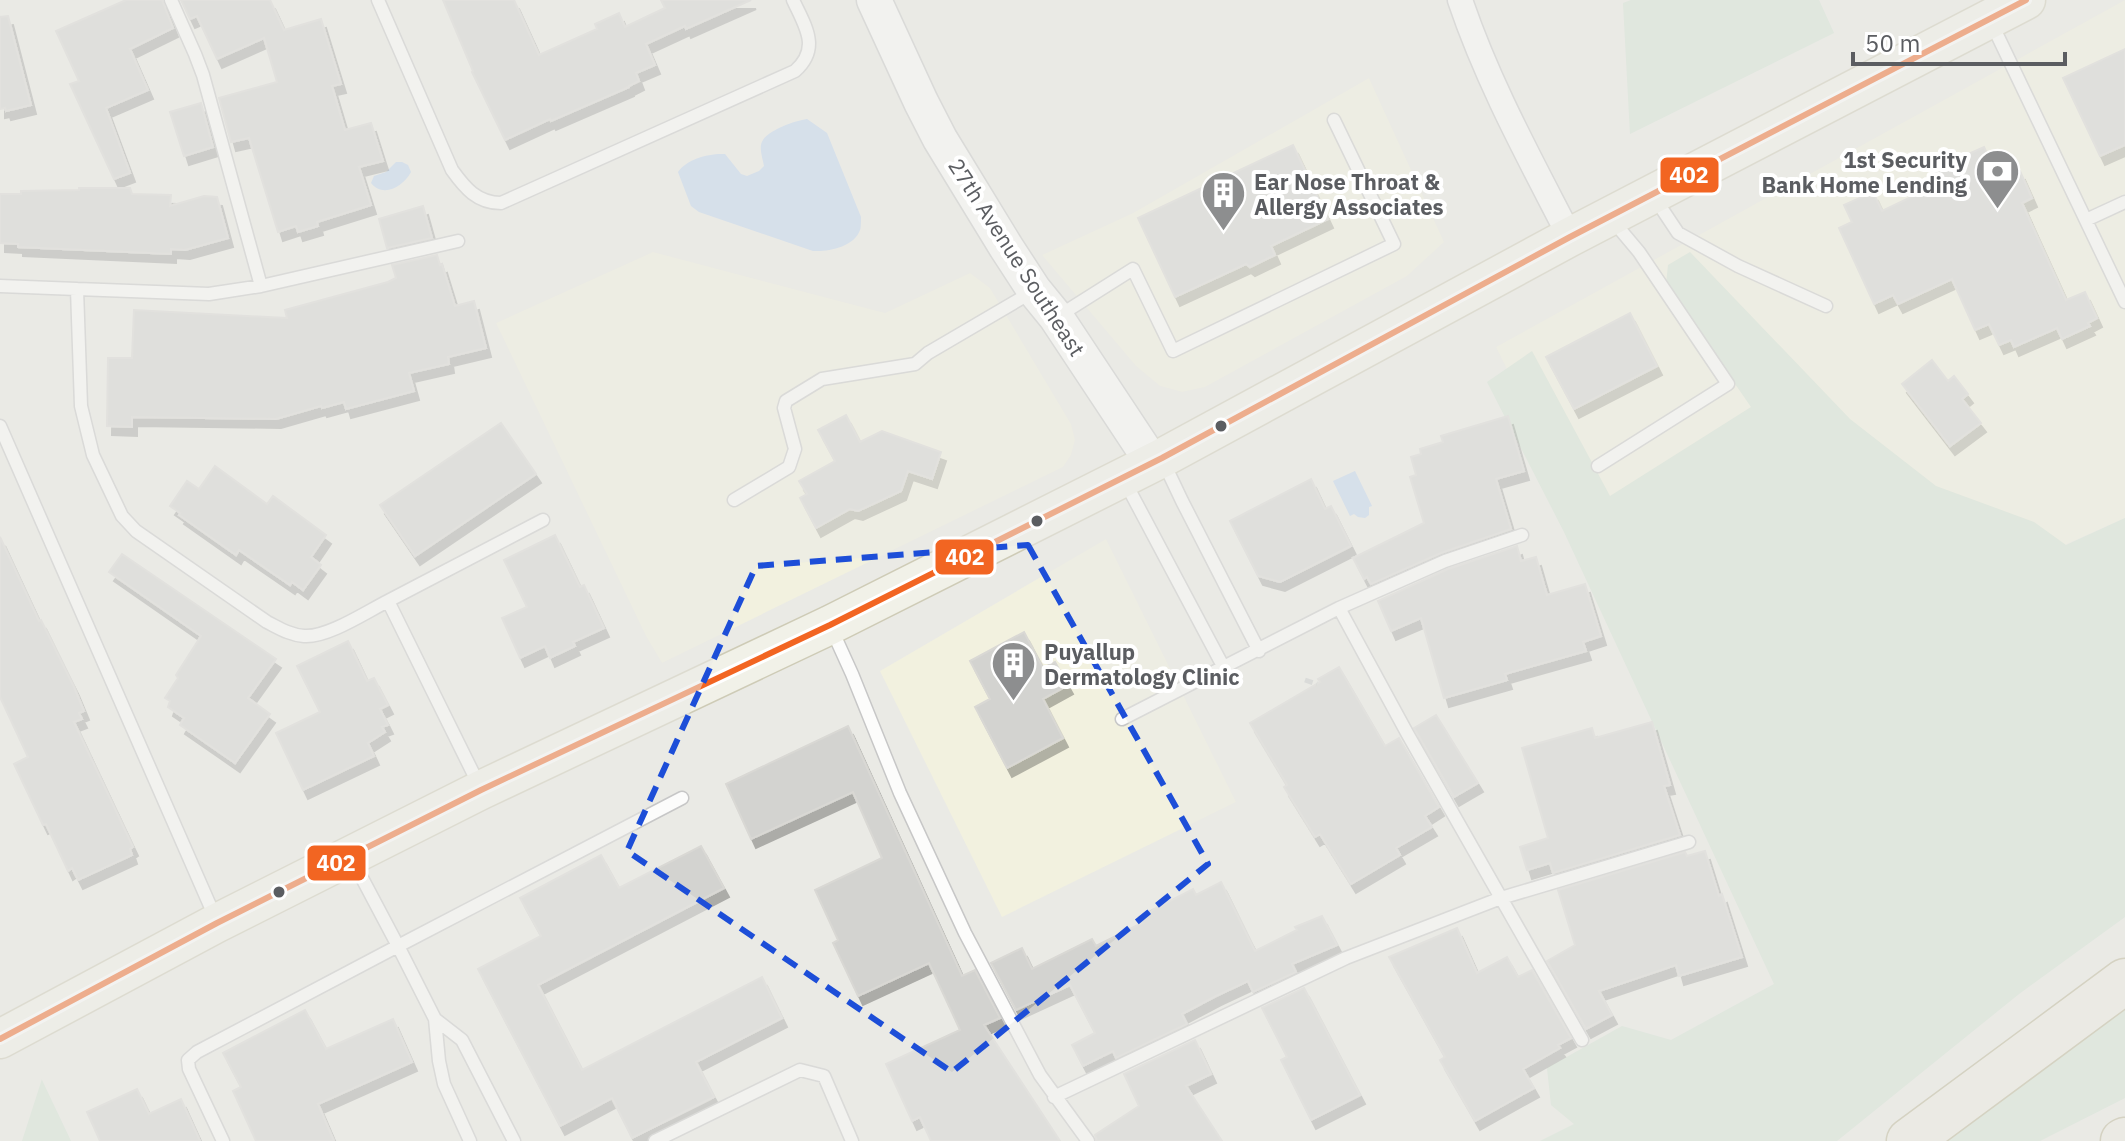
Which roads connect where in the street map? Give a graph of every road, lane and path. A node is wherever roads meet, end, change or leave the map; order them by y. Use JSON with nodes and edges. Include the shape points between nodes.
{"nodes":[{"id":1,"x":171,"y":0,"type":"edge"},
{"id":2,"x":378,"y":0,"type":"edge"},
{"id":3,"x":793,"y":0,"type":"edge"},
{"id":4,"x":874,"y":0,"type":"edge"},
{"id":5,"x":1460,"y":0,"type":"edge"},
{"id":6,"x":2026,"y":0,"type":"edge"},
{"id":7,"x":1990,"y":19,"type":"junction"},
{"id":8,"x":1334,"y":120,"type":"dead end"},
{"id":9,"x":1652,"y":194,"type":"junction"},
{"id":10,"x":2125,"y":202,"type":"edge"},
{"id":11,"x":1610,"y":217,"type":"junction"},
{"id":12,"x":2086,"y":220,"type":"junction"},
{"id":13,"x":1570,"y":237,"type":"junction"},
{"id":14,"x":458,"y":241,"type":"dead end"},
{"id":15,"x":0,"y":286,"type":"edge"},
{"id":16,"x":261,"y":286,"type":"junction"},
{"id":17,"x":77,"y":289,"type":"junction"},
{"id":18,"x":1034,"y":290,"type":"junction"},
{"id":19,"x":2125,"y":302,"type":"edge"},
{"id":20,"x":1826,"y":306,"type":"dead end"},
{"id":21,"x":1056,"y":317,"type":"junction"},
{"id":22,"x":0,"y":426,"type":"edge"},
{"id":23,"x":1146,"y":466,"type":"junction"},
{"id":24,"x":1598,"y":466,"type":"dead end"},
{"id":25,"x":734,"y":500,"type":"dead end"},
{"id":26,"x":543,"y":520,"type":"dead end"},
{"id":27,"x":1522,"y":535,"type":"dead end"},
{"id":28,"x":388,"y":601,"type":"junction"},
{"id":29,"x":1339,"y":608,"type":"junction"},
{"id":30,"x":830,"y":625,"type":"junction"},
{"id":31,"x":1259,"y":651,"type":"junction"},
{"id":32,"x":1224,"y":668,"type":"junction"},
{"id":33,"x":1305,"y":680,"type":"dead end"},
{"id":34,"x":1317,"y":684,"type":"dead end"},
{"id":35,"x":1122,"y":719,"type":"dead end"},
{"id":36,"x":481,"y":790,"type":"junction"},
{"id":37,"x":682,"y":798,"type":"dead end"},
{"id":38,"x":1689,"y":842,"type":"dead end"},
{"id":39,"x":351,"y":855,"type":"junction"},
{"id":40,"x":1501,"y":898,"type":"junction"},
{"id":41,"x":217,"y":923,"type":"junction"},
{"id":42,"x":398,"y":946,"type":"junction"},
{"id":43,"x":2125,"y":981,"type":"edge"},
{"id":44,"x":435,"y":1019,"type":"junction"},
{"id":45,"x":0,"y":1039,"type":"edge"},
{"id":46,"x":1582,"y":1040,"type":"dead end"},
{"id":47,"x":1054,"y":1097,"type":"junction"},
{"id":48,"x":223,"y":1141,"type":"edge"},
{"id":49,"x":470,"y":1141,"type":"edge"},
{"id":50,"x":514,"y":1141,"type":"edge"},
{"id":51,"x":655,"y":1141,"type":"edge"},
{"id":52,"x":852,"y":1141,"type":"edge"},
{"id":53,"x":1088,"y":1141,"type":"edge"},
{"id":54,"x":1909,"y":1141,"type":"edge"}],
"edges":[{"from":1,"to":16,"type":"lane","via":[[203,75]]},
{"from":2,"to":3,"type":"lane","via":[[452,170],[477,197],[501,203],[795,71],[804,63],[809,37]]},
{"from":4,"to":18,"type":"street","name":"27th Avenue Southeast","via":[[940,139]]},
{"from":5,"to":13,"type":"street","via":[[1493,85]]},
{"from":6,"to":7,"type":"main road"},
{"from":7,"to":9,"type":"main road"},
{"from":7,"to":12,"type":"lane"},
{"from":8,"to":21,"type":"lane","via":[[1394,244],[1173,351],[1133,269]]},
{"from":9,"to":11,"type":"main road"},
{"from":9,"to":20,"type":"lane","via":[[1678,233]]},
{"from":10,"to":12,"type":"lane"},
{"from":11,"to":13,"type":"main road"},
{"from":11,"to":24,"type":"lane","via":[[1728,384]]},
{"from":12,"to":19,"type":"lane"},
{"from":13,"to":23,"type":"main road"},
{"from":14,"to":16,"type":"lane"},
{"from":15,"to":17,"type":"lane"},
{"from":16,"to":17,"type":"lane","via":[[209,294]]},
{"from":17,"to":28,"type":"lane","via":[[81,406],[93,455],[122,516],[136,531],[287,632],[307,637],[326,632]]},
{"from":18,"to":21,"type":"street","name":"27th Avenue Southeast"},
{"from":18,"to":25,"type":"lane","via":[[915,364],[822,379],[786,401],[795,449],[789,467]]},
{"from":21,"to":23,"type":"street","name":"27th Avenue Southeast"},
{"from":22,"to":41,"type":"lane"},
{"from":23,"to":30,"type":"main road"},
{"from":23,"to":31,"type":"lane","via":[[1182,501]]},
{"from":23,"to":32,"type":"lane"},
{"from":26,"to":28,"type":"lane"},
{"from":27,"to":29,"type":"lane","via":[[1445,561]]},
{"from":28,"to":36,"type":"lane"},
{"from":29,"to":31,"type":"lane"},
{"from":29,"to":40,"type":"lane"},
{"from":30,"to":36,"type":"main road"},
{"from":30,"to":47,"type":"lane","via":[[965,933]]},
{"from":31,"to":32,"type":"lane"},
{"from":32,"to":35,"type":"lane"},
{"from":33,"to":34,"type":"path"},
{"from":36,"to":39,"type":"main road"},
{"from":37,"to":42,"type":"lane"},
{"from":38,"to":40,"type":"lane"},
{"from":39,"to":41,"type":"main road"},
{"from":39,"to":42,"type":"lane"},
{"from":40,"to":46,"type":"lane"},
{"from":40,"to":47,"type":"lane","via":[[1346,958]]},
{"from":41,"to":45,"type":"main road"},
{"from":42,"to":44,"type":"lane"},
{"from":42,"to":48,"type":"lane","via":[[188,1060]]},
{"from":43,"to":54,"type":"highway"},
{"from":44,"to":49,"type":"lane","via":[[444,1084]]},
{"from":44,"to":50,"type":"lane","via":[[462,1040]]},
{"from":47,"to":53,"type":"lane"},
{"from":51,"to":52,"type":"lane","via":[[800,1070],[824,1076]]}]}
